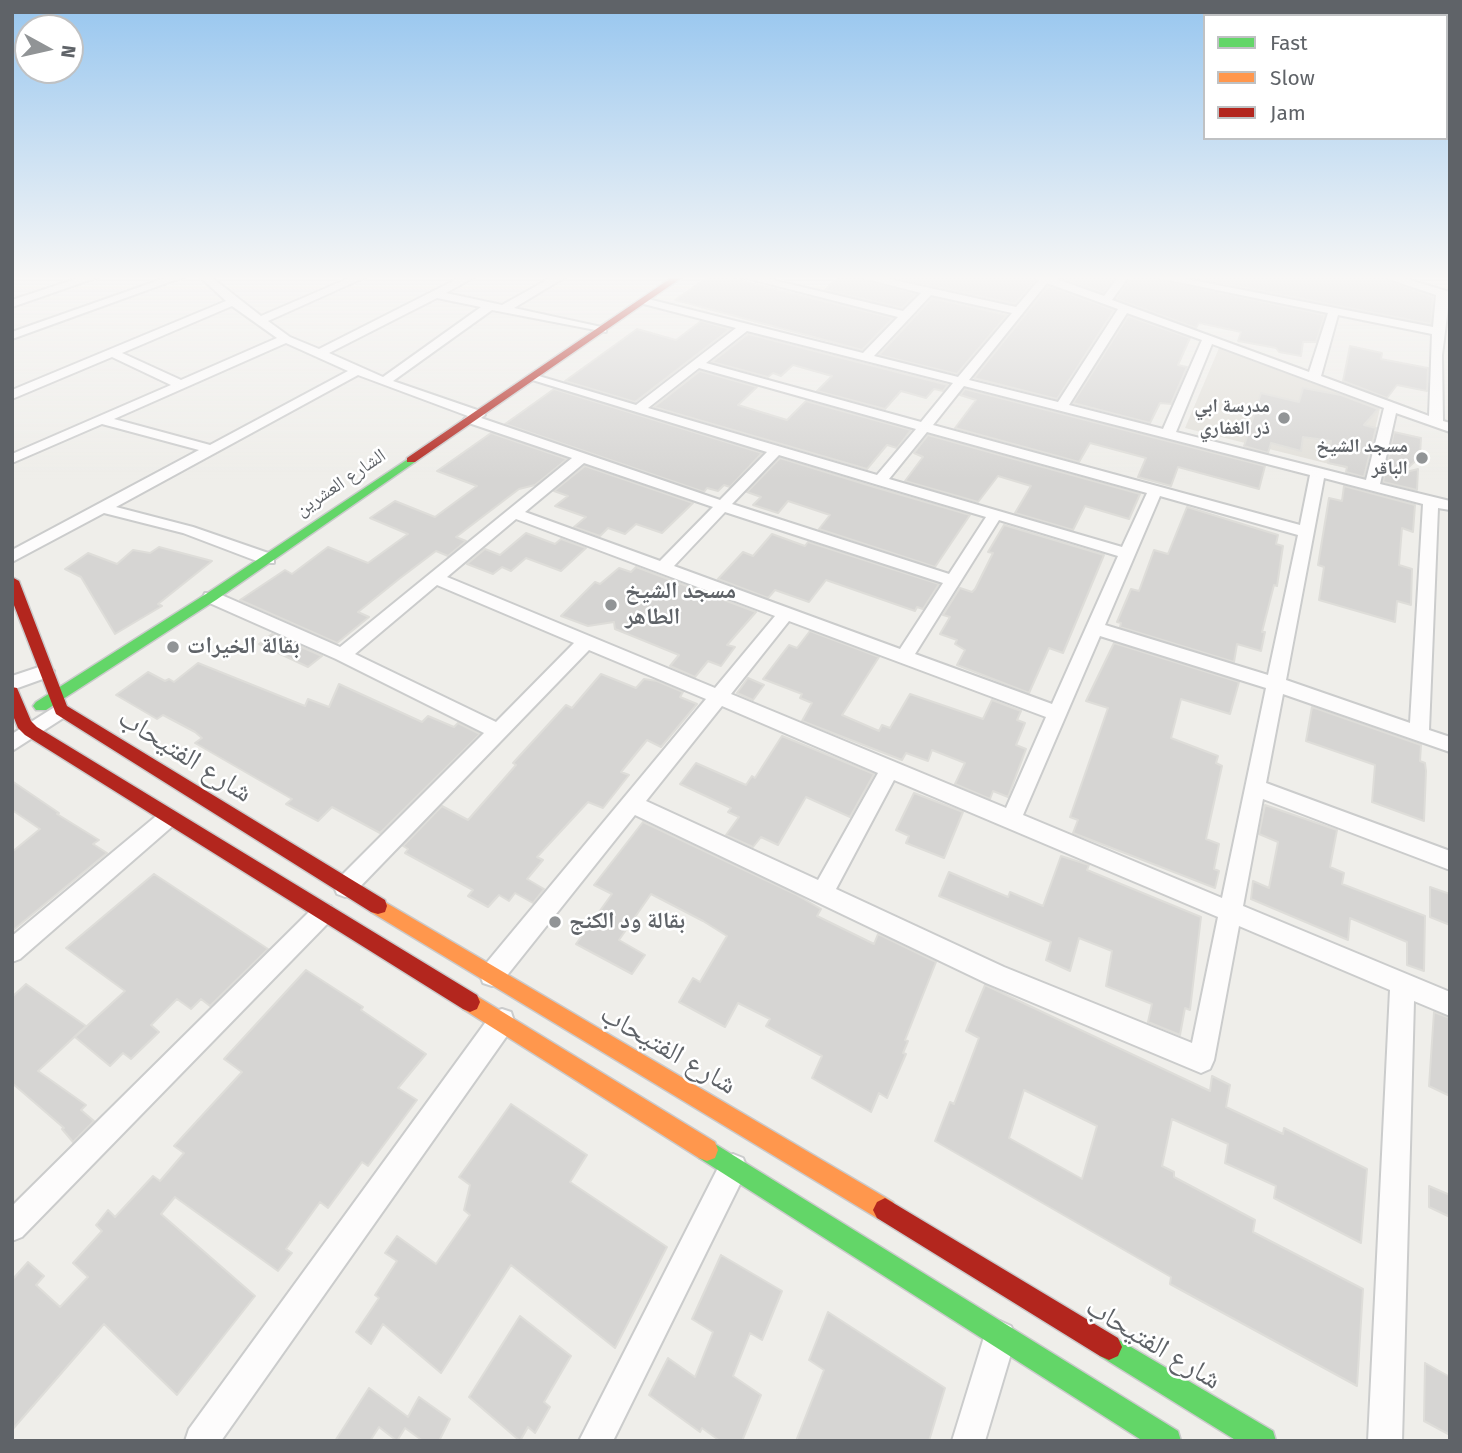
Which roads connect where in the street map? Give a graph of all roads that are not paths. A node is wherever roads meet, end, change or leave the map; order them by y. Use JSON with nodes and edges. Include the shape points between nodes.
{"nodes":[{"id":1,"x":135,"y":344,"type":"edge"},
{"id":2,"x":273,"y":344,"type":"edge"},
{"id":3,"x":298,"y":344,"type":"edge"},
{"id":4,"x":338,"y":344,"type":"edge"},
{"id":5,"x":437,"y":344,"type":"edge"},
{"id":6,"x":582,"y":344,"type":"edge"},
{"id":7,"x":724,"y":344,"type":"edge"},
{"id":8,"x":813,"y":344,"type":"edge"},
{"id":9,"x":878,"y":344,"type":"edge"},
{"id":10,"x":993,"y":344,"type":"edge"},
{"id":11,"x":1102,"y":344,"type":"edge"},
{"id":12,"x":1206,"y":344,"type":"edge"},
{"id":13,"x":1221,"y":344,"type":"edge"},
{"id":14,"x":1324,"y":344,"type":"edge"},
{"id":15,"x":1438,"y":344,"type":"edge"},
{"id":16,"x":113,"y":353,"type":"junction"},
{"id":17,"x":318,"y":354,"type":"junction"},
{"id":18,"x":866,"y":357,"type":"junction"},
{"id":19,"x":697,"y":364,"type":"junction"},
{"id":20,"x":358,"y":371,"type":"junction"},
{"id":21,"x":1314,"y":377,"type":"junction"},
{"id":22,"x":531,"y":378,"type":"junction"},
{"id":23,"x":384,"y":382,"type":"junction"},
{"id":24,"x":963,"y":382,"type":"junction"},
{"id":25,"x":181,"y":385,"type":"junction"},
{"id":26,"x":12,"y":395,"type":"edge"},
{"id":27,"x":1391,"y":406,"type":"junction"},
{"id":28,"x":1062,"y":407,"type":"junction"},
{"id":29,"x":639,"y":409,"type":"junction"},
{"id":30,"x":474,"y":417,"type":"junction"},
{"id":31,"x":101,"y":420,"type":"junction"},
{"id":32,"x":1436,"y":422,"type":"junction"},
{"id":33,"x":926,"y":427,"type":"junction"},
{"id":34,"x":1450,"y":428,"type":"edge"},
{"id":35,"x":1168,"y":434,"type":"junction"},
{"id":36,"x":210,"y":449,"type":"junction"},
{"id":37,"x":776,"y":450,"type":"junction"},
{"id":38,"x":581,"y":458,"type":"junction"},
{"id":39,"x":12,"y":460,"type":"edge"},
{"id":40,"x":1318,"y":472,"type":"junction"},
{"id":41,"x":880,"y":481,"type":"junction"},
{"id":42,"x":1372,"y":486,"type":"junction"},
{"id":43,"x":1154,"y":490,"type":"junction"},
{"id":44,"x":1432,"y":501,"type":"junction"},
{"id":45,"x":723,"y":506,"type":"junction"},
{"id":46,"x":1450,"y":506,"type":"edge"},
{"id":47,"x":101,"y":508,"type":"junction"},
{"id":48,"x":514,"y":513,"type":"junction"},
{"id":49,"x":996,"y":514,"type":"junction"},
{"id":50,"x":1306,"y":531,"type":"junction"},
{"id":51,"x":1126,"y":553,"type":"junction"},
{"id":52,"x":12,"y":557,"type":"edge"},
{"id":53,"x":268,"y":559,"type":"junction"},
{"id":54,"x":663,"y":568,"type":"junction"},
{"id":55,"x":435,"y":578,"type":"junction"},
{"id":56,"x":12,"y":581,"type":"edge"},
{"id":57,"x":953,"y":581,"type":"junction"},
{"id":58,"x":211,"y":597,"type":"junction"},
{"id":59,"x":786,"y":614,"type":"junction"},
{"id":60,"x":1093,"y":628,"type":"junction"},
{"id":61,"x":586,"y":642,"type":"junction"},
{"id":62,"x":342,"y":655,"type":"junction"},
{"id":63,"x":904,"y":657,"type":"junction"},
{"id":64,"x":45,"y":671,"type":"junction"},
{"id":65,"x":12,"y":683,"type":"edge"},
{"id":66,"x":1276,"y":684,"type":"junction"},
{"id":67,"x":12,"y":692,"type":"edge"},
{"id":68,"x":718,"y":697,"type":"junction"},
{"id":69,"x":58,"y":704,"type":"junction"},
{"id":70,"x":1055,"y":713,"type":"junction"},
{"id":71,"x":26,"y":724,"type":"junction"},
{"id":72,"x":499,"y":732,"type":"junction"},
{"id":73,"x":1419,"y":735,"type":"junction"},
{"id":74,"x":12,"y":744,"type":"edge"},
{"id":75,"x":1450,"y":745,"type":"edge"},
{"id":76,"x":890,"y":769,"type":"junction"},
{"id":77,"x":1255,"y":787,"type":"junction"},
{"id":78,"x":633,"y":804,"type":"junction"},
{"id":79,"x":169,"y":818,"type":"junction"},
{"id":80,"x":1011,"y":820,"type":"junction"},
{"id":81,"x":1450,"y":860,"type":"edge"},
{"id":82,"x":345,"y":887,"type":"junction"},
{"id":83,"x":823,"y":892,"type":"junction"},
{"id":84,"x":1230,"y":912,"type":"junction"},
{"id":85,"x":323,"y":913,"type":"junction"},
{"id":86,"x":12,"y":951,"type":"edge"},
{"id":87,"x":492,"y":975,"type":"junction"},
{"id":88,"x":1402,"y":984,"type":"junction"},
{"id":89,"x":1450,"y":1004,"type":"edge"},
{"id":90,"x":502,"y":1021,"type":"junction"},
{"id":91,"x":733,"y":1168,"type":"junction"},
{"id":92,"x":12,"y":1227,"type":"edge"},
{"id":93,"x":1000,"y":1337,"type":"junction"},
{"id":94,"x":201,"y":1441,"type":"edge"},
{"id":95,"x":595,"y":1441,"type":"edge"},
{"id":96,"x":968,"y":1441,"type":"edge"},
{"id":97,"x":1168,"y":1441,"type":"edge"},
{"id":98,"x":1263,"y":1441,"type":"edge"},
{"id":99,"x":1385,"y":1441,"type":"edge"}],
"edges":[{"from":1,"to":16,"type":"street"},
{"from":2,"to":25,"type":"street"},
{"from":3,"to":17,"type":"street"},
{"from":4,"to":17,"type":"street"},
{"from":5,"to":23,"type":"street"},
{"from":6,"to":22,"type":"main road","name":"الشارع العشرين"},
{"from":7,"to":19,"type":"street"},
{"from":8,"to":18,"type":"street"},
{"from":9,"to":18,"type":"street"},
{"from":10,"to":24,"type":"street"},
{"from":11,"to":28,"type":"street"},
{"from":12,"to":35,"type":"street"},
{"from":13,"to":21,"type":"street"},
{"from":14,"to":21,"type":"street"},
{"from":15,"to":32,"type":"street"},
{"from":16,"to":25,"type":"street"},
{"from":16,"to":26,"type":"street"},
{"from":17,"to":20,"type":"street"},
{"from":18,"to":24,"type":"street"},
{"from":19,"to":29,"type":"street"},
{"from":19,"to":33,"type":"street"},
{"from":20,"to":23,"type":"street"},
{"from":20,"to":36,"type":"street"},
{"from":21,"to":27,"type":"street"},
{"from":22,"to":29,"type":"street"},
{"from":22,"to":30,"type":"main road","name":"الشارع العشرين"},
{"from":23,"to":30,"type":"street"},
{"from":24,"to":28,"type":"street"},
{"from":24,"to":33,"type":"street"},
{"from":25,"to":31,"type":"street"},
{"from":27,"to":32,"type":"street"},
{"from":27,"to":42,"type":"street"},
{"from":28,"to":35,"type":"street"},
{"from":29,"to":37,"type":"street"},
{"from":30,"to":38,"type":"street"},
{"from":30,"to":53,"type":"main road","name":"الشارع العشرين"},
{"from":31,"to":36,"type":"street"},
{"from":31,"to":39,"type":"street"},
{"from":32,"to":34,"type":"street"},
{"from":33,"to":41,"type":"street"},
{"from":33,"to":43,"type":"street"},
{"from":35,"to":40,"type":"street"},
{"from":36,"to":47,"type":"street"},
{"from":37,"to":41,"type":"street"},
{"from":37,"to":45,"type":"street"},
{"from":38,"to":45,"type":"street"},
{"from":38,"to":48,"type":"street"},
{"from":40,"to":42,"type":"street"},
{"from":40,"to":50,"type":"street"},
{"from":41,"to":49,"type":"street"},
{"from":42,"to":44,"type":"street"},
{"from":43,"to":50,"type":"street"},
{"from":43,"to":51,"type":"street"},
{"from":44,"to":46,"type":"street"},
{"from":44,"to":73,"type":"street"},
{"from":45,"to":54,"type":"street"},
{"from":45,"to":57,"type":"street"},
{"from":47,"to":52,"type":"street"},
{"from":47,"to":53,"type":"street","via":[[188,530]]},
{"from":48,"to":54,"type":"street"},
{"from":48,"to":55,"type":"street"},
{"from":49,"to":51,"type":"street"},
{"from":49,"to":57,"type":"street"},
{"from":50,"to":66,"type":"street"},
{"from":51,"to":60,"type":"street"},
{"from":53,"to":58,"type":"main road","name":"الشارع العشرين"},
{"from":54,"to":59,"type":"street"},
{"from":55,"to":61,"type":"street"},
{"from":55,"to":62,"type":"street"},
{"from":56,"to":64,"type":"main road"},
{"from":57,"to":63,"type":"street"},
{"from":58,"to":62,"type":"street"},
{"from":58,"to":69,"type":"main road","name":"الشارع العشرين"},
{"from":59,"to":63,"type":"street"},
{"from":59,"to":68,"type":"street"},
{"from":60,"to":66,"type":"street"},
{"from":60,"to":70,"type":"street"},
{"from":61,"to":68,"type":"street"},
{"from":61,"to":72,"type":"street"},
{"from":62,"to":72,"type":"street"},
{"from":63,"to":70,"type":"street"},
{"from":64,"to":65,"type":"street"},
{"from":64,"to":69,"type":"main road"},
{"from":66,"to":73,"type":"street"},
{"from":66,"to":77,"type":"street"},
{"from":67,"to":71,"type":"main road"},
{"from":68,"to":76,"type":"street"},
{"from":68,"to":78,"type":"street"},
{"from":69,"to":71,"type":"street"},
{"from":69,"to":82,"type":"main road","name":"شارع الفتيحاب"},
{"from":70,"to":80,"type":"street"},
{"from":71,"to":74,"type":"street"},
{"from":71,"to":79,"type":"main road"},
{"from":72,"to":82,"type":"street"},
{"from":73,"to":75,"type":"street"},
{"from":76,"to":80,"type":"street"},
{"from":76,"to":83,"type":"street"},
{"from":77,"to":81,"type":"street"},
{"from":77,"to":84,"type":"street"},
{"from":78,"to":83,"type":"street"},
{"from":78,"to":87,"type":"street"},
{"from":79,"to":85,"type":"main road"},
{"from":79,"to":86,"type":"street"},
{"from":80,"to":84,"type":"street"},
{"from":82,"to":87,"type":"main road","name":"شارع الفتيحاب"},
{"from":83,"to":84,"type":"street","via":[[995,975],[1201,1060]]},
{"from":84,"to":88,"type":"street"},
{"from":85,"to":90,"type":"main road"},
{"from":85,"to":92,"type":"street"},
{"from":87,"to":98,"type":"main road","name":"شارع الفتيحاب"},
{"from":88,"to":89,"type":"street"},
{"from":88,"to":99,"type":"street"},
{"from":90,"to":91,"type":"main road"},
{"from":90,"to":94,"type":"street"},
{"from":91,"to":93,"type":"main road"},
{"from":91,"to":95,"type":"street"},
{"from":93,"to":96,"type":"street"},
{"from":93,"to":97,"type":"main road"}]}
